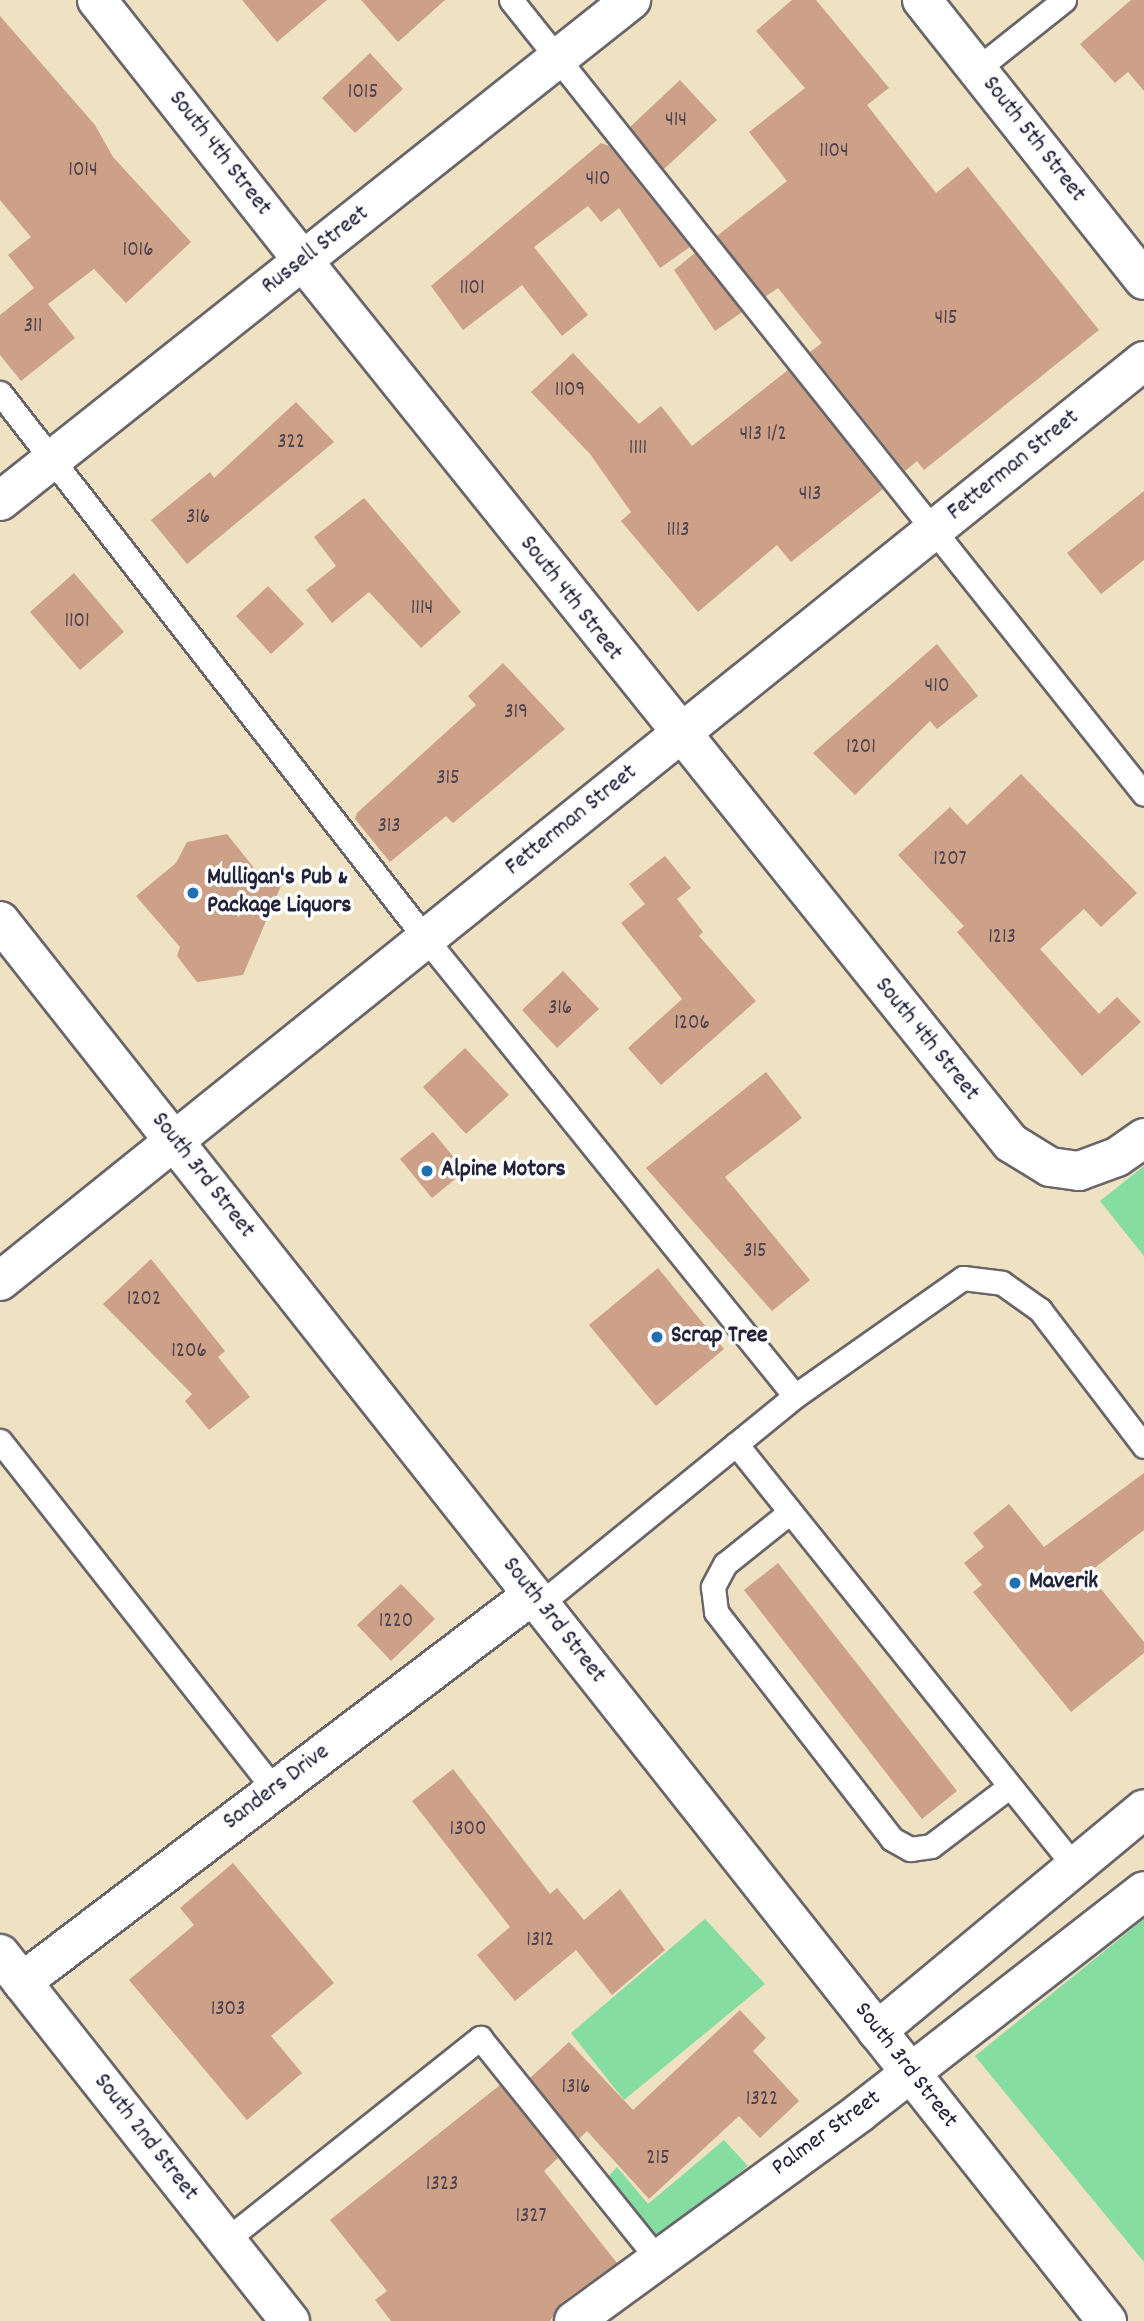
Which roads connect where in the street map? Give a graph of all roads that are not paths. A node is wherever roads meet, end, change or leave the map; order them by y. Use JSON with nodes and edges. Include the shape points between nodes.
{"nodes":[{"id":1,"x":97,"y":0,"type":"edge"},
{"id":2,"x":511,"y":0,"type":"edge"},
{"id":3,"x":631,"y":0,"type":"edge"},
{"id":4,"x":922,"y":0,"type":"edge"},
{"id":5,"x":1064,"y":0,"type":"edge"},
{"id":6,"x":558,"y":58,"type":"junction"},
{"id":7,"x":977,"y":69,"type":"junction"},
{"id":8,"x":303,"y":261,"type":"junction"},
{"id":9,"x":1144,"y":280,"type":"edge"},
{"id":10,"x":1144,"y":361,"type":"edge"},
{"id":11,"x":0,"y":393,"type":"edge"},
{"id":12,"x":53,"y":459,"type":"junction"},
{"id":13,"x":0,"y":501,"type":"edge"},
{"id":14,"x":932,"y":532,"type":"junction"},
{"id":15,"x":678,"y":736,"type":"junction"},
{"id":16,"x":1144,"y":794,"type":"edge"},
{"id":17,"x":0,"y":921,"type":"edge"},
{"id":18,"x":426,"y":939,"type":"junction"},
{"id":19,"x":1144,"y":1138,"type":"edge"},
{"id":20,"x":174,"y":1142,"type":"junction"},
{"id":21,"x":0,"y":1282,"type":"edge"},
{"id":22,"x":795,"y":1396,"type":"junction"},
{"id":23,"x":0,"y":1441,"type":"edge"},
{"id":24,"x":736,"y":1444,"type":"junction"},
{"id":25,"x":1144,"y":1446,"type":"edge"},
{"id":26,"x":790,"y":1512,"type":"junction"},
{"id":27,"x":536,"y":1599,"type":"junction"},
{"id":28,"x":1010,"y":1786,"type":"junction"},
{"id":29,"x":275,"y":1790,"type":"junction"},
{"id":30,"x":1144,"y":1809,"type":"edge"},
{"id":31,"x":1075,"y":1867,"type":"junction"},
{"id":32,"x":1144,"y":1891,"type":"edge"},
{"id":33,"x":11,"y":1968,"type":"edge"},
{"id":34,"x":877,"y":2031,"type":"junction"},
{"id":35,"x":911,"y":2073,"type":"junction"},
{"id":36,"x":226,"y":2240,"type":"junction"},
{"id":37,"x":656,"y":2258,"type":"junction"},
{"id":38,"x":290,"y":2321,"type":"edge"},
{"id":39,"x":574,"y":2321,"type":"edge"},
{"id":40,"x":1107,"y":2321,"type":"edge"}],
"edges":[{"from":1,"to":8,"type":"street","name":"South 4th Street"},
{"from":2,"to":6,"type":"lane"},
{"from":3,"to":6,"type":"street","name":"Russell Street"},
{"from":4,"to":7,"type":"street","name":"South 5th Street"},
{"from":5,"to":7,"type":"lane"},
{"from":6,"to":8,"type":"street","name":"Russell Street"},
{"from":6,"to":14,"type":"lane"},
{"from":7,"to":9,"type":"street","name":"South 5th Street"},
{"from":8,"to":12,"type":"street","name":"Russell Street"},
{"from":8,"to":15,"type":"street","name":"South 4th Street"},
{"from":10,"to":14,"type":"street","name":"Fetterman Street"},
{"from":11,"to":12,"type":"lane"},
{"from":12,"to":13,"type":"street","name":"Russell Street"},
{"from":12,"to":18,"type":"lane"},
{"from":14,"to":15,"type":"street","name":"Fetterman Street"},
{"from":14,"to":16,"type":"lane"},
{"from":15,"to":18,"type":"street","name":"Fetterman Street"},
{"from":15,"to":19,"type":"street","name":"South 4th Street","via":[[1011,1143],[1066,1171],[1095,1167]]},
{"from":17,"to":20,"type":"street","name":"South 3rd Street"},
{"from":18,"to":20,"type":"street","name":"Fetterman Street"},
{"from":18,"to":22,"type":"lane"},
{"from":20,"to":21,"type":"street","name":"Fetterman Street"},
{"from":20,"to":27,"type":"street","name":"South 3rd Street"},
{"from":22,"to":24,"type":"lane"},
{"from":22,"to":25,"type":"lane","via":[[942,1288],[984,1276],[1040,1310]]},
{"from":23,"to":29,"type":"lane"},
{"from":24,"to":26,"type":"lane"},
{"from":24,"to":27,"type":"lane"},
{"from":26,"to":28,"type":"lane"},
{"from":26,"to":28,"type":"lane","via":[[725,1564],[713,1587],[716,1612],[892,1839],[910,1849],[931,1846]]},
{"from":27,"to":29,"type":"street","name":"Sanders Drive"},
{"from":27,"to":34,"type":"street","name":"South 3rd Street"},
{"from":28,"to":31,"type":"lane"},
{"from":29,"to":33,"type":"street","name":"Sanders Drive"},
{"from":30,"to":31,"type":"street"},
{"from":31,"to":34,"type":"street"},
{"from":32,"to":35,"type":"street","name":"Palmer Street"},
{"from":33,"to":36,"type":"street","name":"South 2nd Street"},
{"from":34,"to":35,"type":"street","name":"South 3rd Street"},
{"from":35,"to":37,"type":"street","name":"Palmer Street"},
{"from":35,"to":40,"type":"street","name":"South 3rd Street"},
{"from":36,"to":37,"type":"lane","via":[[480,2038]]},
{"from":36,"to":38,"type":"street","name":"South 2nd Street"},
{"from":37,"to":39,"type":"street","name":"Palmer Street"}]}
